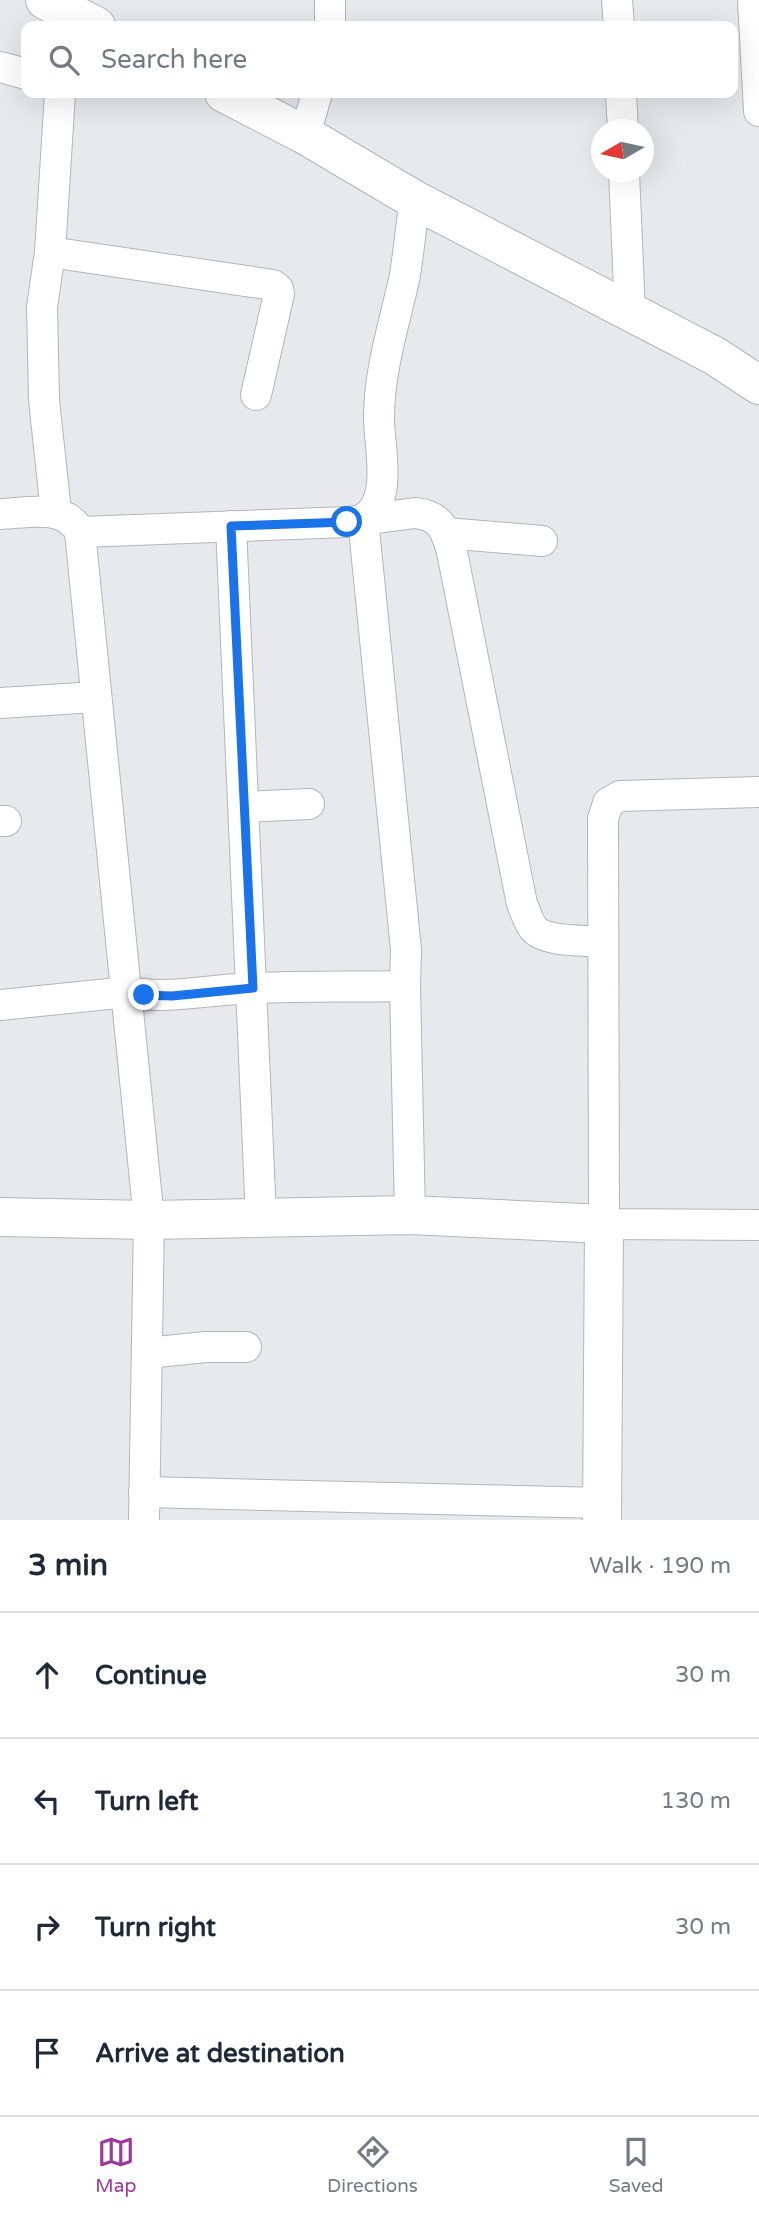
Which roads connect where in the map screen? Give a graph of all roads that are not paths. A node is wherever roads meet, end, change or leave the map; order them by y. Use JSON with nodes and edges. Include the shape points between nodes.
{"nodes":[{"id":1,"x":330,"y":0,"type":"edge"},
{"id":2,"x":617,"y":0,"type":"edge"},
{"id":3,"x":754,"y":0,"type":"edge"},
{"id":4,"x":330,"y":21,"type":"edge"},
{"id":5,"x":618,"y":21,"type":"edge"},
{"id":6,"x":0,"y":67,"type":"edge"},
{"id":7,"x":21,"y":73,"type":"edge"},
{"id":8,"x":60,"y":98,"type":"edge"},
{"id":9,"x":234,"y":98,"type":"edge"},
{"id":10,"x":316,"y":98,"type":"edge"},
{"id":11,"x":621,"y":98,"type":"edge"},
{"id":12,"x":759,"y":111,"type":"edge"},
{"id":13,"x":622,"y":119,"type":"edge"},
{"id":14,"x":305,"y":135,"type":"junction"},
{"id":15,"x":624,"y":182,"type":"edge"},
{"id":16,"x":415,"y":200,"type":"junction"},
{"id":17,"x":50,"y":253,"type":"junction"},
{"id":18,"x":630,"y":313,"type":"junction"},
{"id":19,"x":759,"y":385,"type":"edge"},
{"id":20,"x":256,"y":395,"type":"dead end"},
{"id":21,"x":56,"y":512,"type":"junction"},
{"id":22,"x":0,"y":514,"type":"edge"},
{"id":23,"x":363,"y":519,"type":"junction"},
{"id":24,"x":231,"y":526,"type":"junction"},
{"id":25,"x":80,"y":533,"type":"junction"},
{"id":26,"x":446,"y":533,"type":"junction"},
{"id":27,"x":542,"y":541,"type":"dead end"},
{"id":28,"x":96,"y":697,"type":"junction"},
{"id":29,"x":0,"y":703,"type":"edge"},
{"id":30,"x":759,"y":792,"type":"edge"},
{"id":31,"x":309,"y":804,"type":"dead end"},
{"id":32,"x":244,"y":807,"type":"junction"},
{"id":33,"x":603,"y":942,"type":"junction"},
{"id":34,"x":405,"y":986,"type":"junction"},
{"id":35,"x":253,"y":988,"type":"junction"},
{"id":36,"x":128,"y":992,"type":"junction"},
{"id":37,"x":0,"y":1005,"type":"edge"},
{"id":38,"x":410,"y":1215,"type":"junction"},
{"id":39,"x":0,"y":1217,"type":"edge"},
{"id":40,"x":261,"y":1218,"type":"junction"},
{"id":41,"x":149,"y":1220,"type":"junction"},
{"id":42,"x":604,"y":1224,"type":"junction"},
{"id":43,"x":759,"y":1225,"type":"edge"},
{"id":44,"x":246,"y":1347,"type":"dead end"},
{"id":45,"x":147,"y":1353,"type":"junction"},
{"id":46,"x":144,"y":1506,"type":"edge"},
{"id":47,"x":370,"y":1509,"type":"edge"},
{"id":48,"x":602,"y":1511,"type":"edge"}],
"edges":[{"from":1,"to":4,"type":"street"},
{"from":2,"to":5,"type":"street"},
{"from":3,"to":12,"type":"street"},
{"from":6,"to":7,"type":"street"},
{"from":8,"to":17,"type":"street"},
{"from":9,"to":14,"type":"street"},
{"from":10,"to":14,"type":"street"},
{"from":11,"to":13,"type":"street"},
{"from":14,"to":16,"type":"street"},
{"from":15,"to":18,"type":"street"},
{"from":16,"to":18,"type":"street"},
{"from":16,"to":23,"type":"street","via":[[405,274],[387,345],[379,415],[380,494],[375,509]]},
{"from":17,"to":20,"type":"street","via":[[273,285],[279,294]]},
{"from":17,"to":21,"type":"street","via":[[42,307],[44,400]]},
{"from":18,"to":19,"type":"street","via":[[715,356]]},
{"from":21,"to":22,"type":"street"},
{"from":21,"to":25,"type":"street","via":[[76,524]]},
{"from":23,"to":24,"type":"street"},
{"from":23,"to":26,"type":"street","via":[[425,514]]},
{"from":23,"to":34,"type":"street","via":[[407,950]]},
{"from":24,"to":25,"type":"street"},
{"from":24,"to":32,"type":"street"},
{"from":25,"to":28,"type":"street"},
{"from":26,"to":27,"type":"street"},
{"from":26,"to":33,"type":"street","via":[[522,904],[535,929],[549,936]]},
{"from":28,"to":29,"type":"street"},
{"from":28,"to":36,"type":"street"},
{"from":30,"to":33,"type":"street","via":[[620,796],[608,803],[603,819]]},
{"from":31,"to":32,"type":"street"},
{"from":32,"to":35,"type":"street"},
{"from":33,"to":42,"type":"street"},
{"from":34,"to":35,"type":"street"},
{"from":34,"to":38,"type":"street"},
{"from":35,"to":36,"type":"street","via":[[172,996]]},
{"from":35,"to":40,"type":"street"},
{"from":36,"to":37,"type":"street"},
{"from":36,"to":41,"type":"street"},
{"from":38,"to":40,"type":"street"},
{"from":38,"to":42,"type":"street"},
{"from":39,"to":41,"type":"street"},
{"from":40,"to":41,"type":"street"},
{"from":41,"to":45,"type":"street"},
{"from":42,"to":43,"type":"street"},
{"from":42,"to":48,"type":"street"},
{"from":44,"to":45,"type":"street"},
{"from":45,"to":46,"type":"street"},
{"from":46,"to":47,"type":"street"},
{"from":47,"to":48,"type":"street"}]}
